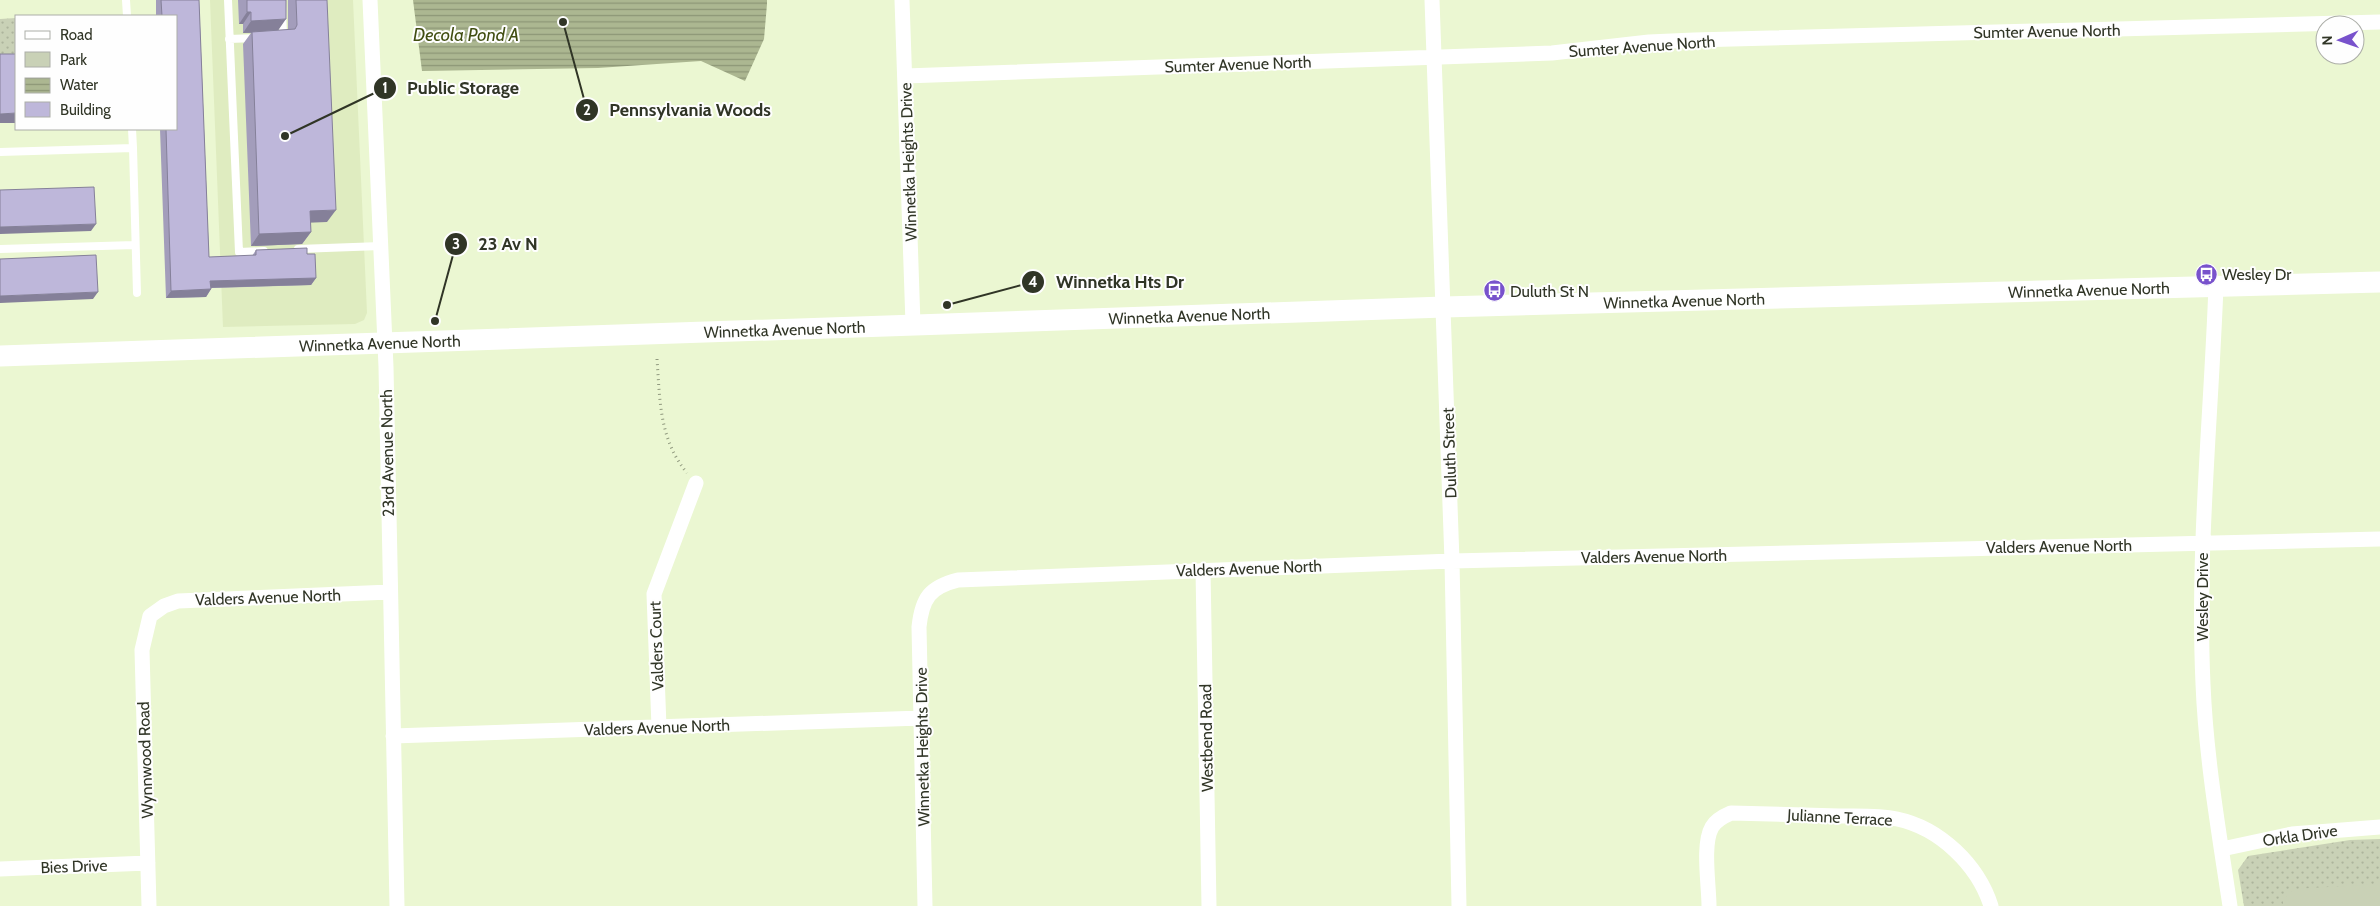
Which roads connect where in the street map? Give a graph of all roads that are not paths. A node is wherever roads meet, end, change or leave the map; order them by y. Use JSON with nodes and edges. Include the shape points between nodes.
{"nodes":[{"id":1,"x":126,"y":0,"type":"edge"},
{"id":2,"x":228,"y":0,"type":"edge"},
{"id":3,"x":282,"y":0,"type":"edge"},
{"id":4,"x":370,"y":0,"type":"edge"},
{"id":5,"x":902,"y":0,"type":"edge"},
{"id":6,"x":1432,"y":0,"type":"edge"},
{"id":7,"x":127,"y":15,"type":"edge"},
{"id":8,"x":2380,"y":22,"type":"edge"},
{"id":9,"x":274,"y":37,"type":"edge"},
{"id":10,"x":265,"y":38,"type":"edge"},
{"id":11,"x":229,"y":39,"type":"junction"},
{"id":12,"x":1434,"y":58,"type":"junction"},
{"id":13,"x":905,"y":76,"type":"junction"},
{"id":14,"x":132,"y":130,"type":"edge"},
{"id":15,"x":133,"y":148,"type":"junction"},
{"id":16,"x":0,"y":152,"type":"edge"},
{"id":17,"x":135,"y":245,"type":"junction"},
{"id":18,"x":381,"y":246,"type":"junction"},
{"id":19,"x":0,"y":249,"type":"edge"},
{"id":20,"x":276,"y":250,"type":"edge"},
{"id":21,"x":285,"y":250,"type":"edge"},
{"id":22,"x":2380,"y":282,"type":"edge"},
{"id":23,"x":2216,"y":286,"type":"junction"},
{"id":24,"x":137,"y":293,"type":"dead end"},
{"id":25,"x":1444,"y":307,"type":"junction"},
{"id":26,"x":913,"y":324,"type":"junction"},
{"id":27,"x":385,"y":343,"type":"junction"},
{"id":28,"x":0,"y":356,"type":"edge"},
{"id":29,"x":696,"y":483,"type":"road end"},
{"id":30,"x":2380,"y":539,"type":"edge"},
{"id":31,"x":2202,"y":543,"type":"junction"},
{"id":32,"x":1452,"y":561,"type":"junction"},
{"id":33,"x":1203,"y":570,"type":"junction"},
{"id":34,"x":390,"y":592,"type":"junction"},
{"id":35,"x":931,"y":592,"type":"joint"},
{"id":36,"x":150,"y":616,"type":"joint"},
{"id":37,"x":921,"y":718,"type":"junction"},
{"id":38,"x":659,"y":727,"type":"junction"},
{"id":39,"x":394,"y":736,"type":"junction"},
{"id":40,"x":2380,"y":827,"type":"edge"},
{"id":41,"x":2222,"y":849,"type":"junction"},
{"id":42,"x":148,"y":863,"type":"junction"},
{"id":43,"x":0,"y":868,"type":"edge"},
{"id":44,"x":149,"y":906,"type":"edge"},
{"id":45,"x":397,"y":906,"type":"edge"},
{"id":46,"x":925,"y":906,"type":"edge"},
{"id":47,"x":1209,"y":906,"type":"edge"},
{"id":48,"x":1459,"y":906,"type":"edge"},
{"id":49,"x":1709,"y":906,"type":"edge"},
{"id":50,"x":1991,"y":906,"type":"edge"},
{"id":51,"x":2230,"y":906,"type":"edge"}],
"edges":[{"from":1,"to":7,"type":"lane"},
{"from":2,"to":11,"type":"lane"},
{"from":3,"to":9,"type":"lane","via":[[283,37]]},
{"from":4,"to":18,"type":"street","name":"23rd Avenue North"},
{"from":5,"to":13,"type":"street","name":"Winnetka Heights Drive"},
{"from":6,"to":12,"type":"street","name":"Duluth Street"},
{"from":8,"to":12,"type":"street","name":"Sumter Avenue North","via":[[1694,40],[1552,53]]},
{"from":10,"to":11,"type":"lane"},
{"from":11,"to":20,"type":"lane","via":[[239,252]]},
{"from":12,"to":13,"type":"street","name":"Sumter Avenue North"},
{"from":12,"to":25,"type":"street","name":"Duluth Street"},
{"from":13,"to":26,"type":"street","name":"Winnetka Heights Drive"},
{"from":14,"to":15,"type":"lane"},
{"from":15,"to":16,"type":"lane"},
{"from":15,"to":17,"type":"lane"},
{"from":17,"to":19,"type":"lane"},
{"from":17,"to":24,"type":"lane"},
{"from":18,"to":21,"type":"lane"},
{"from":18,"to":27,"type":"street","name":"23rd Avenue North"},
{"from":22,"to":23,"type":"main road","name":"Winnetka Avenue North"},
{"from":23,"to":25,"type":"main road","name":"Winnetka Avenue North"},
{"from":23,"to":31,"type":"street","name":"Wesley Drive"},
{"from":25,"to":26,"type":"main road","name":"Winnetka Avenue North"},
{"from":25,"to":32,"type":"street","name":"Duluth Street"},
{"from":26,"to":27,"type":"main road","name":"Winnetka Avenue North"},
{"from":27,"to":28,"type":"main road","name":"Winnetka Avenue North"},
{"from":27,"to":34,"type":"street","name":"23rd Avenue North"},
{"from":29,"to":38,"type":"street","name":"Valders Court","via":[[654,594]]},
{"from":30,"to":31,"type":"street","name":"Valders Avenue North"},
{"from":31,"to":32,"type":"street","name":"Valders Avenue North"},
{"from":31,"to":41,"type":"street","name":"Wesley Drive","via":[[2203,685]]},
{"from":32,"to":33,"type":"street","name":"Valders Avenue North"},
{"from":32,"to":48,"type":"street","name":"Duluth Street"},
{"from":33,"to":35,"type":"street","name":"Valders Avenue North","via":[[958,580],[942,584]]},
{"from":33,"to":47,"type":"street","name":"Westbend Road"},
{"from":34,"to":36,"type":"street","name":"Valders Avenue North","via":[[178,601]]},
{"from":34,"to":39,"type":"street","name":"23rd Avenue North"},
{"from":35,"to":37,"type":"street","name":"Winnetka Heights Drive","via":[[921,608],[919,627]]},
{"from":36,"to":42,"type":"street","name":"Wynnwood Road","via":[[142,650]]},
{"from":37,"to":38,"type":"street","name":"Valders Avenue North"},
{"from":37,"to":46,"type":"street","name":"Winnetka Heights Drive"},
{"from":38,"to":39,"type":"street","name":"Valders Avenue North"},
{"from":39,"to":45,"type":"street","name":"23rd Avenue North"},
{"from":40,"to":41,"type":"street","name":"Orkla Drive","via":[[2292,834]]},
{"from":41,"to":51,"type":"street","name":"Wesley Drive"},
{"from":42,"to":43,"type":"street","name":"Bies Drive"},
{"from":42,"to":44,"type":"street","name":"Wynnwood Road"},
{"from":49,"to":50,"type":"street","name":"Julianne Terrace","via":[[1708,838],[1713,825],[1732,813],[1897,819],[1924,829],[1949,845],[1971,866]]}]}
